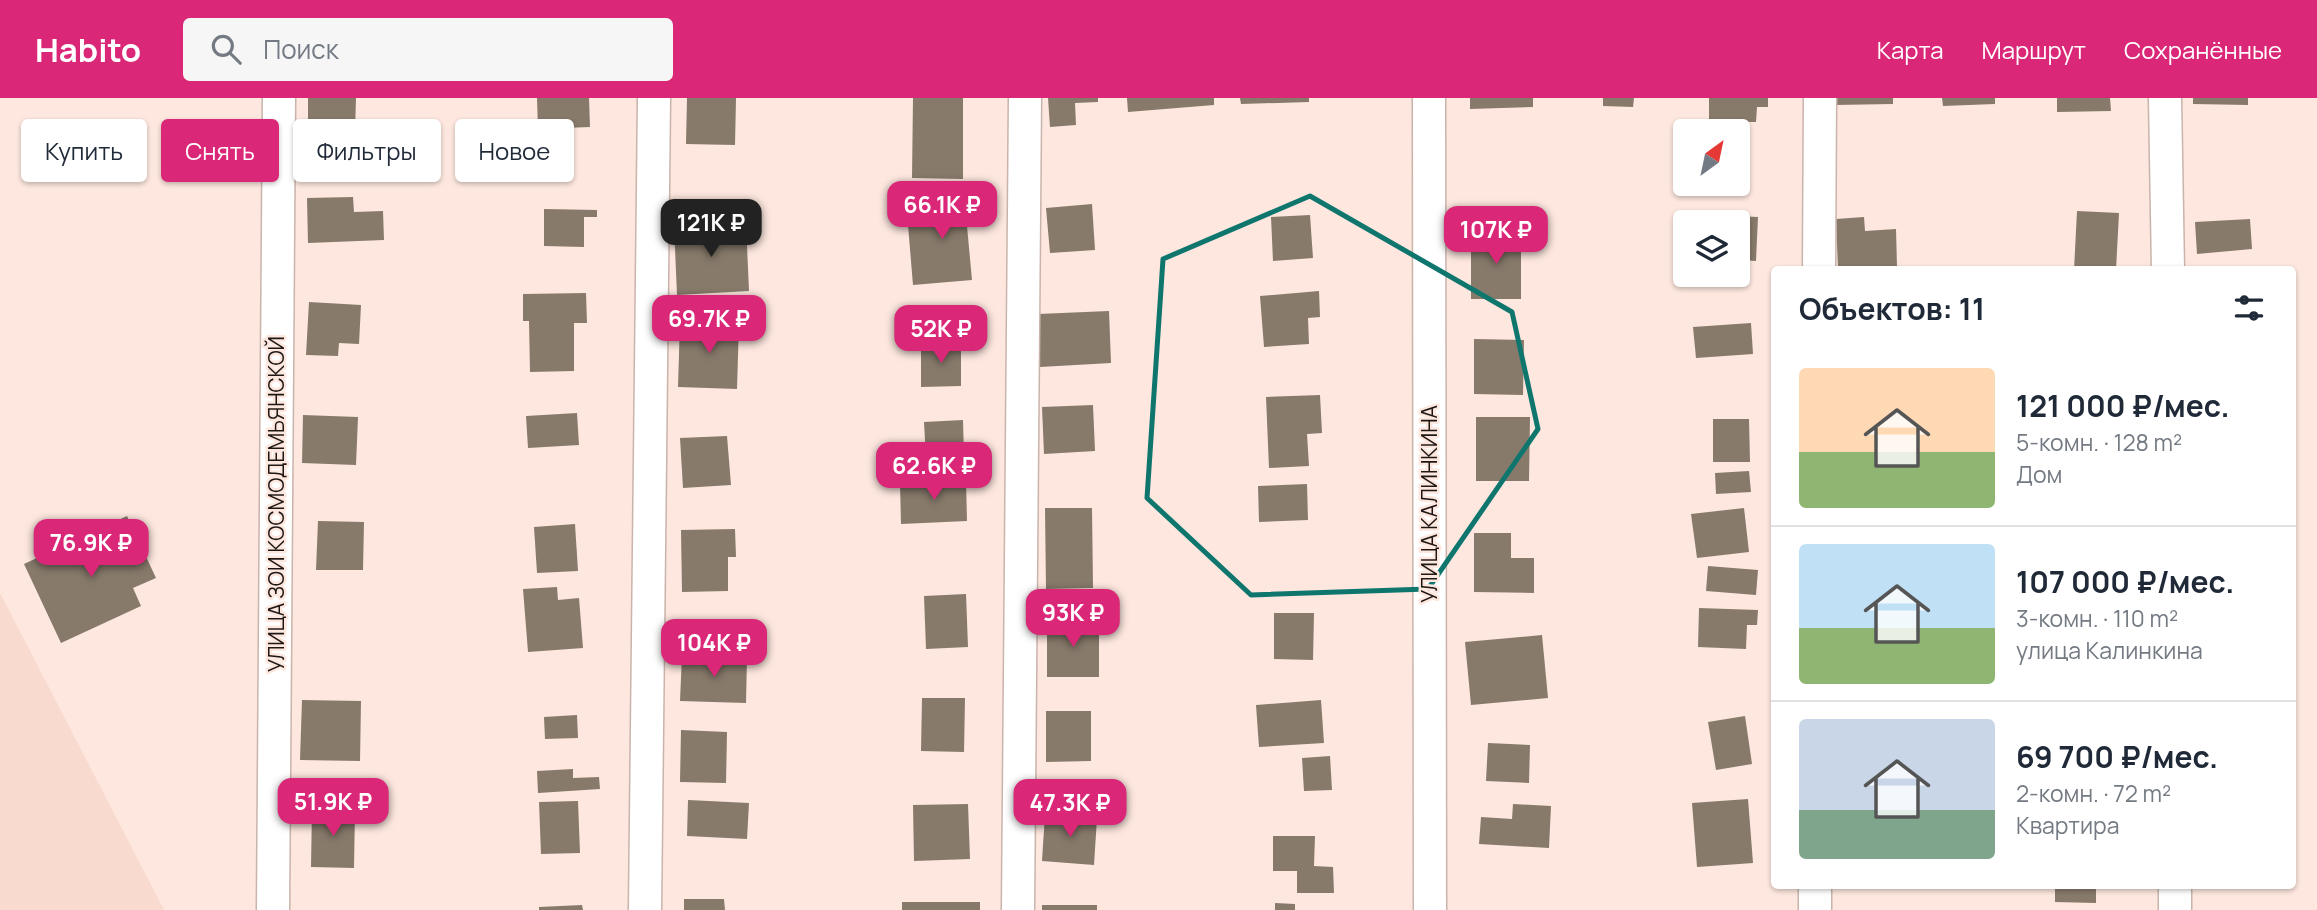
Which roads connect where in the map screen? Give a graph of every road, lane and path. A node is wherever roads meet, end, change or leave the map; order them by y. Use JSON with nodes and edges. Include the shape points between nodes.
{"nodes":[{"id":1,"x":279,"y":98,"type":"edge"},
{"id":2,"x":654,"y":98,"type":"edge"},
{"id":3,"x":1025,"y":98,"type":"edge"},
{"id":4,"x":1429,"y":98,"type":"edge"},
{"id":5,"x":1820,"y":98,"type":"edge"},
{"id":6,"x":2165,"y":98,"type":"edge"},
{"id":7,"x":1819,"y":266,"type":"edge"},
{"id":8,"x":2168,"y":266,"type":"edge"},
{"id":9,"x":1815,"y":889,"type":"edge"},
{"id":10,"x":2175,"y":889,"type":"edge"},
{"id":11,"x":273,"y":910,"type":"edge"},
{"id":12,"x":645,"y":910,"type":"edge"},
{"id":13,"x":1018,"y":910,"type":"edge"},
{"id":14,"x":1430,"y":910,"type":"edge"},
{"id":15,"x":1815,"y":910,"type":"edge"},
{"id":16,"x":2175,"y":910,"type":"edge"}],
"edges":[{"from":1,"to":11,"type":"street","name":"УЛИЦА ЗОИ КОСМОДЕМЬЯНСКОЙ"},
{"from":2,"to":12,"type":"street"},
{"from":3,"to":13,"type":"street"},
{"from":4,"to":14,"type":"street","name":"УЛИЦА КАЛИНКИНА"},
{"from":5,"to":7,"type":"street"},
{"from":6,"to":8,"type":"street"},
{"from":9,"to":15,"type":"street"},
{"from":10,"to":16,"type":"street"}]}
